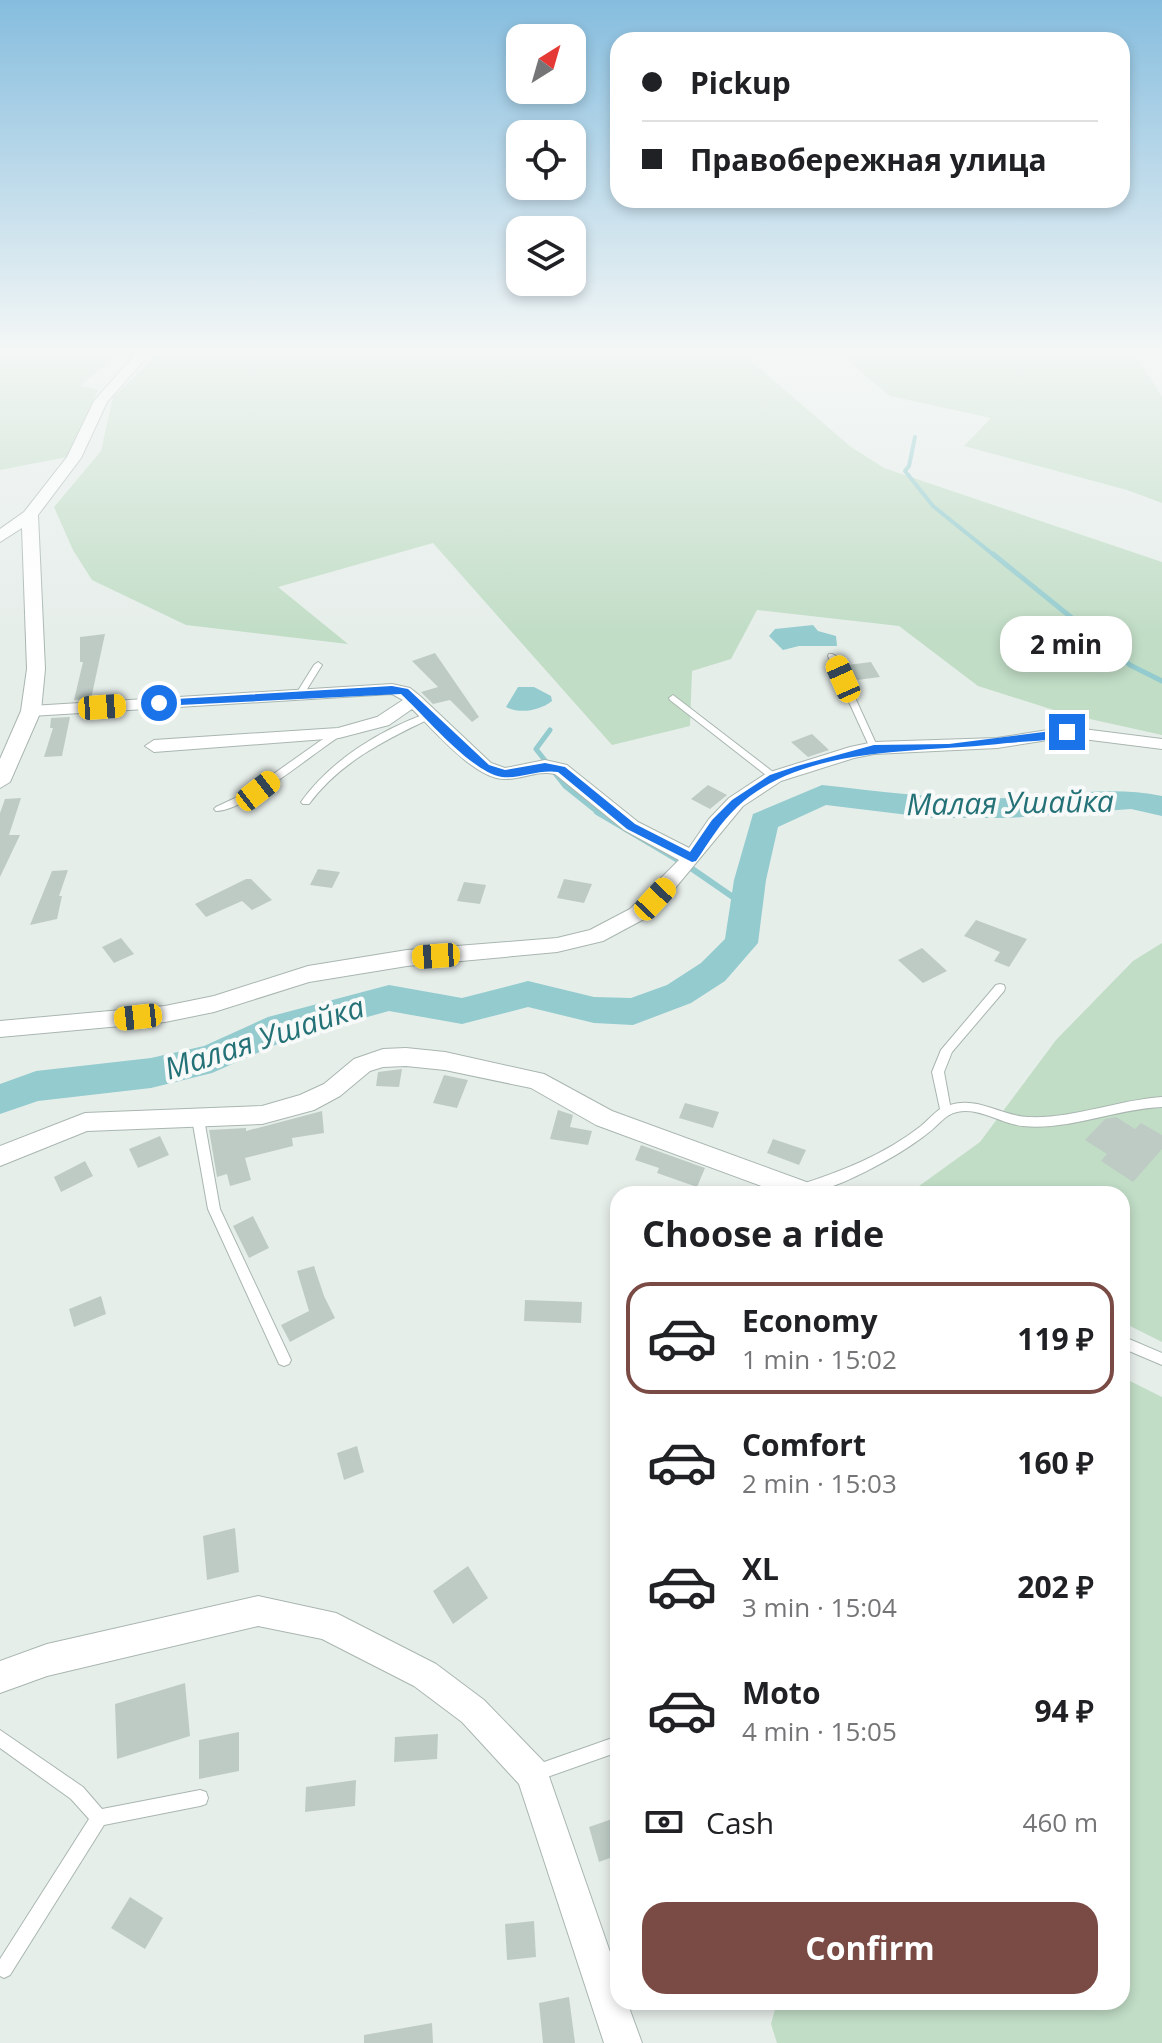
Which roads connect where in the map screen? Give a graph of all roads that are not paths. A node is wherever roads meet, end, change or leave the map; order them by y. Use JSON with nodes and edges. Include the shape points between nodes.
{"nodes":[{"id":1,"x":80,"y":444,"type":"edge"},
{"id":2,"x":30,"y":515,"type":"junction"},
{"id":3,"x":0,"y":537,"type":"edge"},
{"id":4,"x":832,"y":656,"type":"dead end"},
{"id":5,"x":318,"y":665,"type":"dead end"},
{"id":6,"x":300,"y":694,"type":"junction"},
{"id":7,"x":673,"y":698,"type":"dead end"},
{"id":8,"x":414,"y":700,"type":"junction"},
{"id":9,"x":31,"y":711,"type":"junction"},
{"id":10,"x":428,"y":716,"type":"junction"},
{"id":11,"x":339,"y":733,"type":"junction"},
{"id":12,"x":1162,"y":744,"type":"edge"},
{"id":13,"x":154,"y":746,"type":"dead end"},
{"id":14,"x":874,"y":748,"type":"junction"},
{"id":15,"x":774,"y":777,"type":"junction"},
{"id":16,"x":0,"y":782,"type":"edge"},
{"id":17,"x":306,"y":802,"type":"dead end"},
{"id":18,"x":219,"y":809,"type":"dead end"},
{"id":19,"x":692,"y":858,"type":"junction"},
{"id":20,"x":1000,"y":988,"type":"dead end"},
{"id":21,"x":0,"y":1029,"type":"edge"},
{"id":22,"x":1162,"y":1102,"type":"edge"},
{"id":23,"x":946,"y":1111,"type":"junction"},
{"id":24,"x":198,"y":1119,"type":"junction"},
{"id":25,"x":0,"y":1156,"type":"edge"},
{"id":26,"x":789,"y":1186,"type":"edge"},
{"id":27,"x":821,"y":1186,"type":"edge"},
{"id":28,"x":1130,"y":1345,"type":"edge"},
{"id":29,"x":1162,"y":1359,"type":"edge"},
{"id":30,"x":284,"y":1360,"type":"dead end"},
{"id":31,"x":0,"y":1677,"type":"edge"},
{"id":32,"x":0,"y":1738,"type":"edge"},
{"id":33,"x":610,"y":1747,"type":"edge"},
{"id":34,"x":532,"y":1774,"type":"junction"},
{"id":35,"x":200,"y":1798,"type":"dead end"},
{"id":36,"x":99,"y":1818,"type":"junction"},
{"id":37,"x":4,"y":1969,"type":"dead end"},
{"id":38,"x":610,"y":2005,"type":"edge"},
{"id":39,"x":612,"y":2010,"type":"edge"},
{"id":40,"x":623,"y":2043,"type":"edge"}],
"edges":[{"from":1,"to":2,"type":"street"},
{"from":2,"to":3,"type":"street"},
{"from":2,"to":9,"type":"street","via":[[36,669]]},
{"from":4,"to":14,"type":"lane"},
{"from":5,"to":6,"type":"lane"},
{"from":6,"to":8,"type":"street","via":[[392,689]]},
{"from":6,"to":9,"type":"street"},
{"from":7,"to":15,"type":"lane"},
{"from":8,"to":10,"type":"street"},
{"from":8,"to":11,"type":"street","via":[[383,721]]},
{"from":9,"to":16,"type":"street"},
{"from":10,"to":17,"type":"lane","via":[[327,774]]},
{"from":10,"to":19,"type":"street","via":[[485,767],[504,774],[545,766],[561,769],[631,826]]},
{"from":11,"to":13,"type":"street"},
{"from":11,"to":18,"type":"lane","via":[[250,796]]},
{"from":12,"to":14,"type":"street","via":[[1067,732],[949,747]]},
{"from":14,"to":15,"type":"street"},
{"from":15,"to":19,"type":"street","via":[[736,802]]},
{"from":19,"to":21,"type":"street","via":[[637,914],[596,936],[308,974],[165,1014]]},
{"from":20,"to":23,"type":"lane","via":[[947,1050],[938,1072]]},
{"from":22,"to":23,"type":"lane","via":[[1133,1102],[1041,1122],[1021,1122],[968,1104]]},
{"from":23,"to":27,"type":"lane","via":[[878,1160]]},
{"from":24,"to":25,"type":"street","via":[[85,1122]]},
{"from":24,"to":26,"type":"street","via":[[262,1115],[306,1103],[362,1065],[383,1058],[445,1061],[536,1080],[604,1118]]},
{"from":24,"to":30,"type":"lane","via":[[214,1209]]},
{"from":28,"to":29,"type":"lane"},
{"from":31,"to":34,"type":"street","via":[[47,1660],[258,1611],[325,1624],[425,1675],[473,1711]]},
{"from":32,"to":36,"type":"lane","via":[[77,1793]]},
{"from":33,"to":34,"type":"lane"},
{"from":34,"to":38,"type":"street"},
{"from":35,"to":36,"type":"lane"},
{"from":36,"to":37,"type":"lane"},
{"from":39,"to":40,"type":"street"}]}
